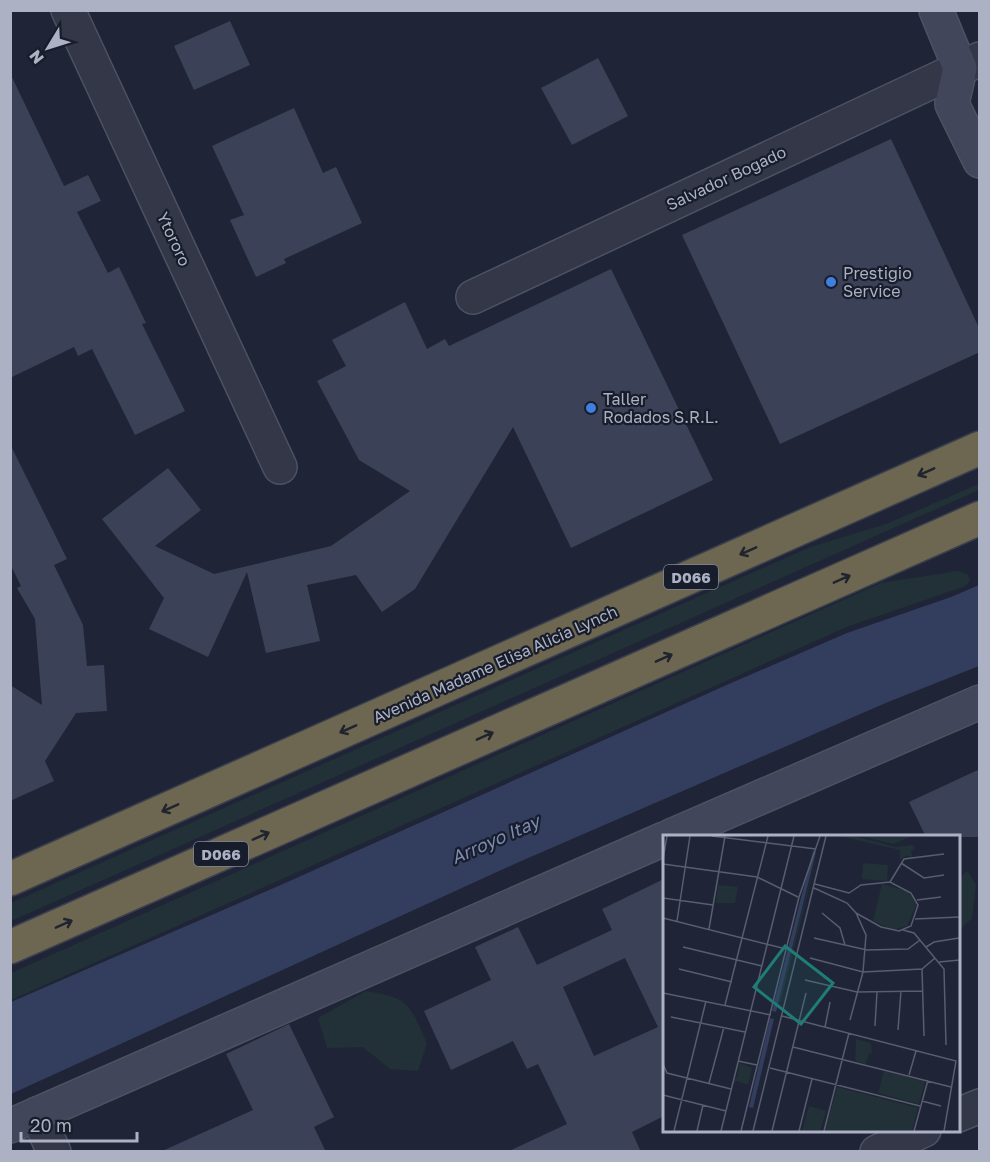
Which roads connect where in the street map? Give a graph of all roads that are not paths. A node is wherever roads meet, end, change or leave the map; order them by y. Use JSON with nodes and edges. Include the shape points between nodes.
{"nodes":[{"id":1,"x":68,"y":10,"type":"edge"},
{"id":2,"x":936,"y":10,"type":"edge"},
{"id":3,"x":970,"y":64,"type":"edge"},
{"id":4,"x":980,"y":162,"type":"edge"},
{"id":5,"x":473,"y":297,"type":"dead end"},
{"id":6,"x":980,"y":448,"type":"edge"},
{"id":7,"x":280,"y":467,"type":"dead end"},
{"id":8,"x":980,"y":518,"type":"edge"},
{"id":9,"x":980,"y":702,"type":"edge"},
{"id":10,"x":676,"y":835,"type":"edge"},
{"id":11,"x":663,"y":839,"type":"edge"},
{"id":12,"x":10,"y":879,"type":"edge"},
{"id":13,"x":10,"y":947,"type":"edge"},
{"id":14,"x":980,"y":1106,"type":"edge"},
{"id":15,"x":960,"y":1114,"type":"edge"},
{"id":16,"x":24,"y":1120,"type":"edge"},
{"id":17,"x":922,"y":1132,"type":"edge"},
{"id":18,"x":54,"y":1152,"type":"edge"},
{"id":19,"x":877,"y":1152,"type":"edge"}],
"edges":[{"from":1,"to":7,"type":"street","name":"Ytororo"},
{"from":2,"to":3,"type":"main road"},
{"from":3,"to":4,"type":"main road","via":[[952,104]]},
{"from":3,"to":5,"type":"street","name":"Salvador Bogado"},
{"from":6,"to":12,"type":"highway","name":"Avenida Madame Elisa Alicia Lynch","number":"D066","one_way":true},
{"from":13,"to":8,"type":"highway","number":"D066","one_way":true},
{"from":9,"to":10,"type":"main road"},
{"from":11,"to":16,"type":"main road"},
{"from":14,"to":15,"type":"street"},
{"from":16,"to":18,"type":"street"},
{"from":17,"to":19,"type":"street"}]}
